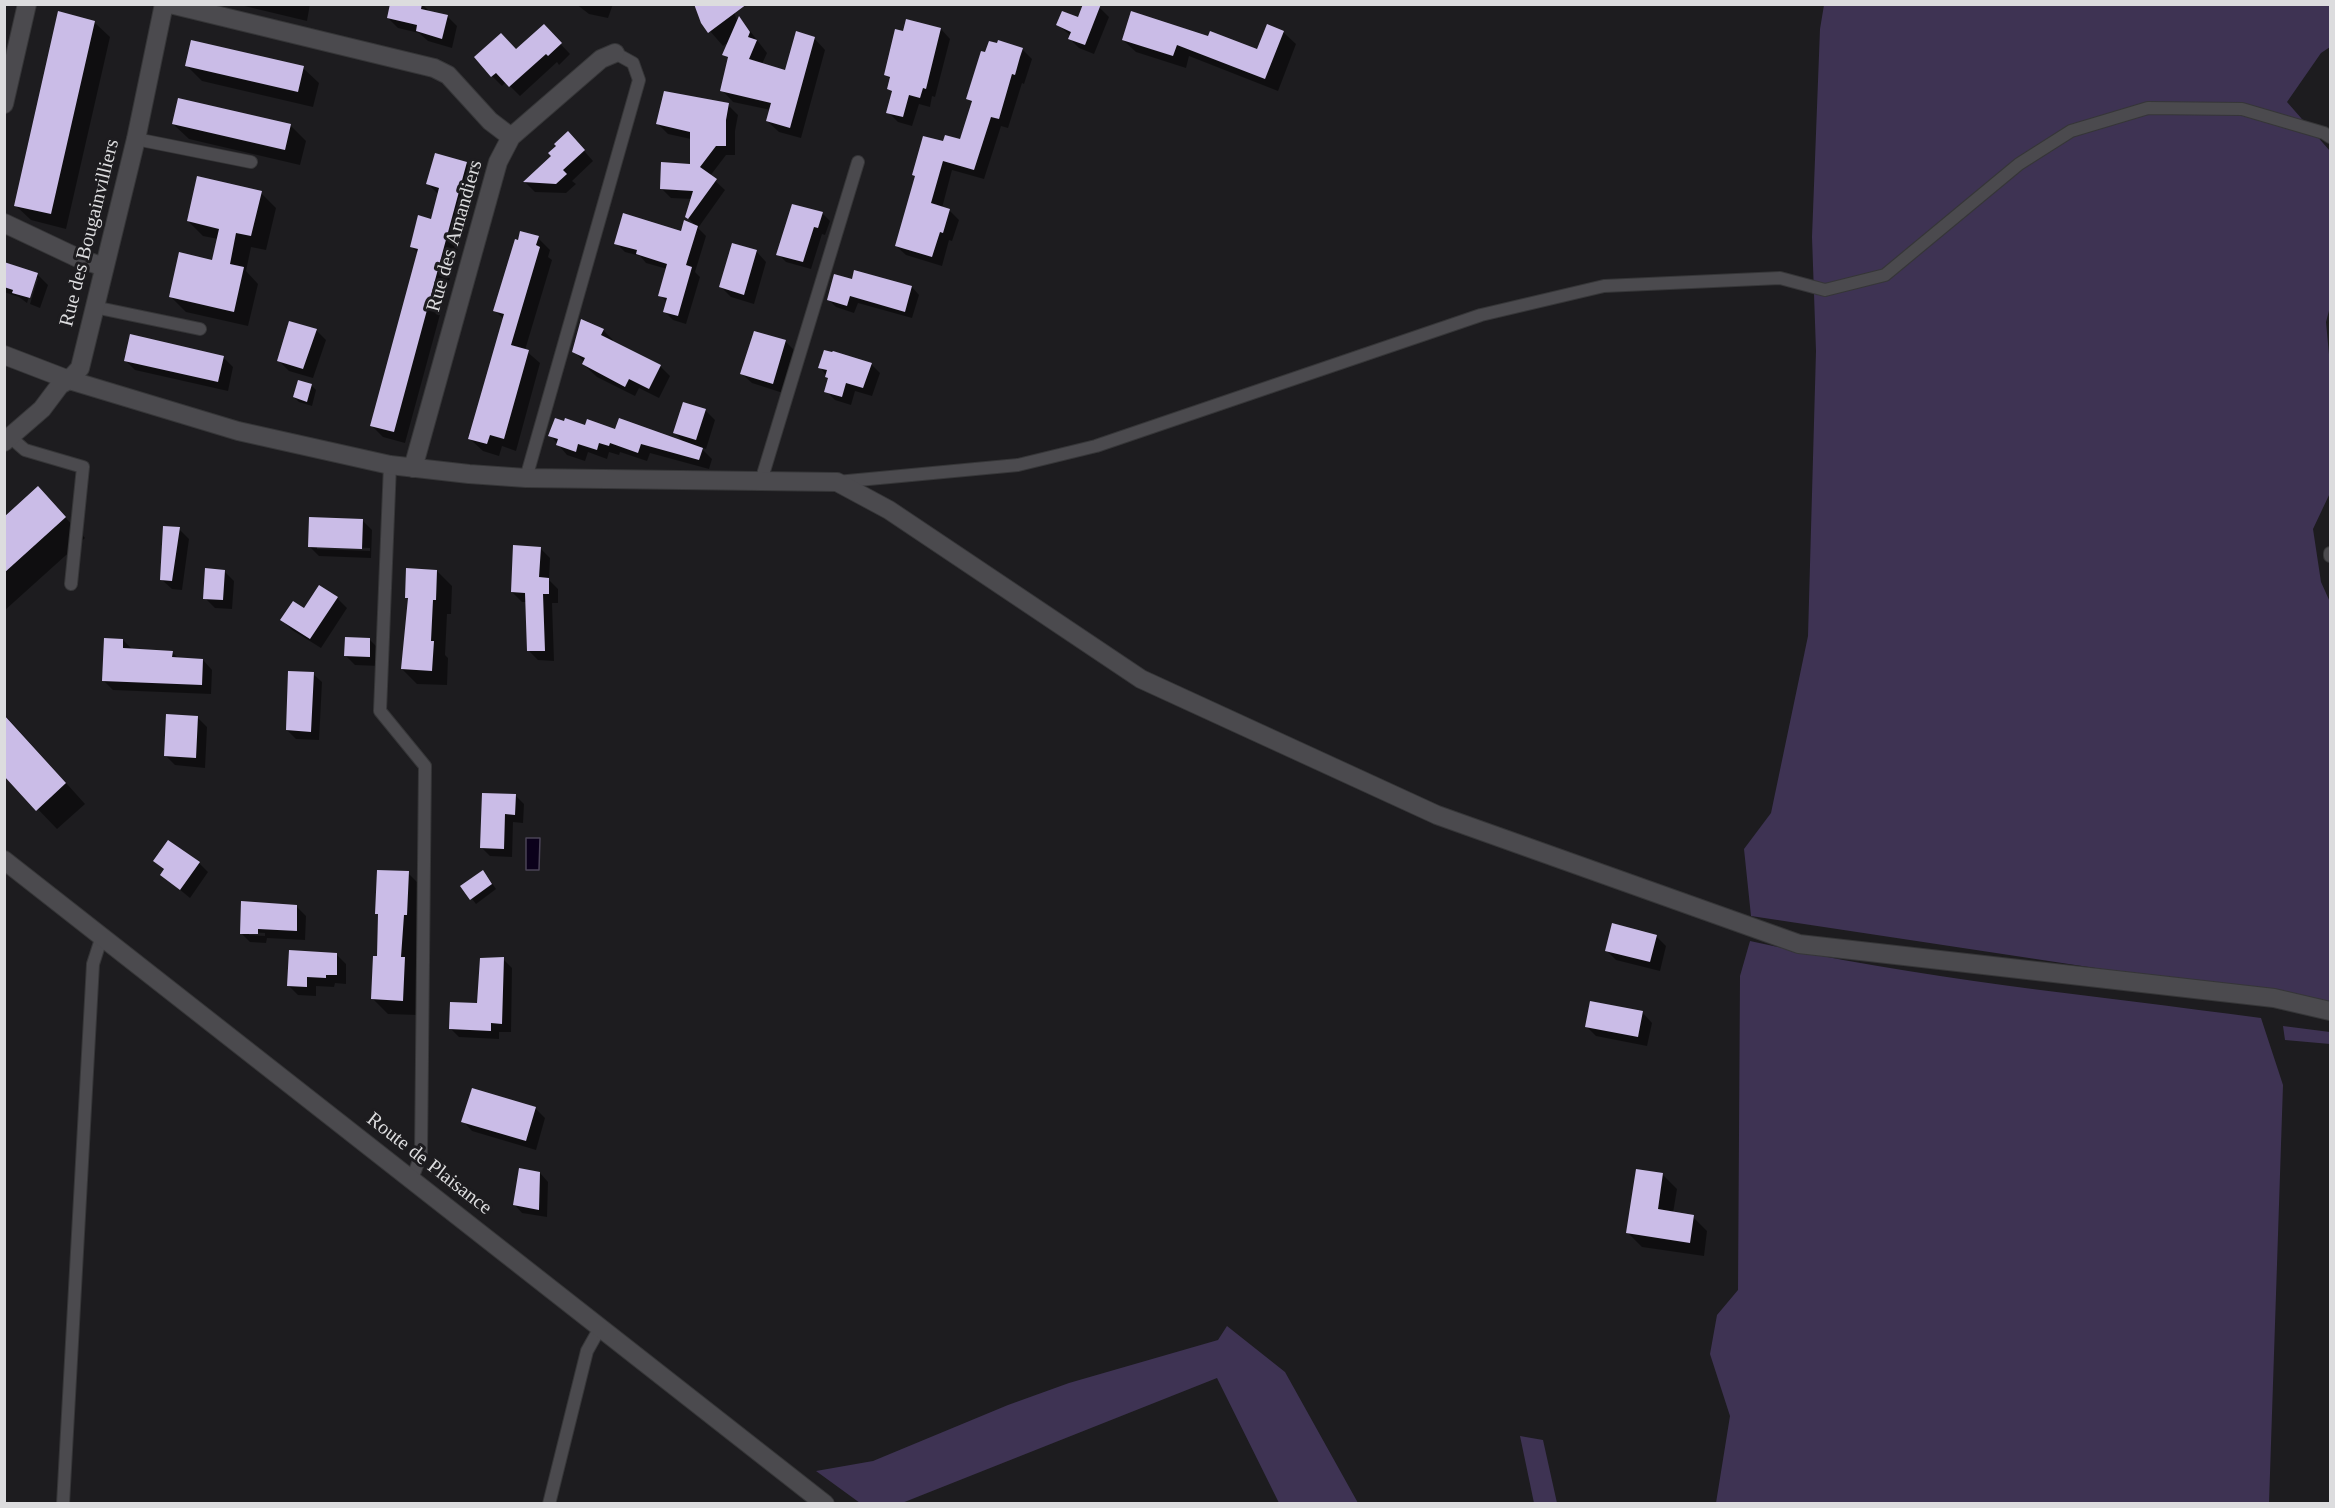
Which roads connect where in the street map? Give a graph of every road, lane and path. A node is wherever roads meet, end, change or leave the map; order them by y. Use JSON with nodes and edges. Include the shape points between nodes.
{"nodes":[{"id":1,"x":27,"y":4,"type":"edge"},
{"id":2,"x":164,"y":4,"type":"edge"},
{"id":3,"x":170,"y":4,"type":"edge"},
{"id":4,"x":615,"y":53,"type":"joint"},
{"id":5,"x":4,"y":104,"type":"edge"},
{"id":6,"x":2331,"y":137,"type":"edge"},
{"id":7,"x":511,"y":138,"type":"junction"},
{"id":8,"x":136,"y":139,"type":"junction"},
{"id":9,"x":251,"y":162,"type":"dead end"},
{"id":10,"x":858,"y":162,"type":"dead end"},
{"id":11,"x":4,"y":224,"type":"edge"},
{"id":12,"x":104,"y":267,"type":"junction"},
{"id":13,"x":94,"y":307,"type":"junction"},
{"id":14,"x":200,"y":329,"type":"dead end"},
{"id":15,"x":4,"y":355,"type":"edge"},
{"id":16,"x":69,"y":380,"type":"junction"},
{"id":17,"x":7,"y":439,"type":"edge"},
{"id":18,"x":390,"y":465,"type":"junction"},
{"id":19,"x":413,"y":468,"type":"junction"},
{"id":20,"x":525,"y":478,"type":"junction"},
{"id":21,"x":761,"y":481,"type":"junction"},
{"id":22,"x":837,"y":482,"type":"junction"},
{"id":23,"x":71,"y":584,"type":"dead end"},
{"id":24,"x":4,"y":860,"type":"edge"},
{"id":25,"x":102,"y":936,"type":"junction"},
{"id":26,"x":2331,"y":1011,"type":"edge"},
{"id":27,"x":412,"y":1179,"type":"junction"},
{"id":28,"x":601,"y":1326,"type":"junction"},
{"id":29,"x":63,"y":1503,"type":"edge"},
{"id":30,"x":549,"y":1503,"type":"edge"},
{"id":31,"x":825,"y":1503,"type":"edge"}],
"edges":[{"from":1,"to":5,"type":"street"},
{"from":2,"to":8,"type":"street","name":"Rue des Bougainvilliers"},
{"from":3,"to":7,"type":"street","via":[[434,68],[448,75]]},
{"from":4,"to":7,"type":"street","via":[[601,59]]},
{"from":4,"to":20,"type":"lane","via":[[633,63],[639,80]]},
{"from":6,"to":22,"type":"lane","via":[[2242,109],[2148,108],[2071,131],[2028,158],[1885,275],[1825,290],[1780,278],[1604,286],[1481,315],[1095,446],[1018,465]]},
{"from":7,"to":19,"type":"street","name":"Rue des Amandiers","via":[[498,162]]},
{"from":8,"to":9,"type":"lane"},
{"from":8,"to":12,"type":"street","name":"Rue des Bougainvilliers"},
{"from":10,"to":21,"type":"lane"},
{"from":11,"to":12,"type":"street"},
{"from":12,"to":13,"type":"street","name":"Rue des Bougainvilliers"},
{"from":13,"to":14,"type":"lane"},
{"from":13,"to":16,"type":"street","name":"Rue des Bougainvilliers","via":[[80,368]]},
{"from":15,"to":16,"type":"street"},
{"from":16,"to":17,"type":"street","name":"Rue des Bougainvilliers"},
{"from":16,"to":18,"type":"street","via":[[238,431]]},
{"from":17,"to":23,"type":"lane","via":[[25,450],[83,467]]},
{"from":18,"to":19,"type":"street"},
{"from":18,"to":27,"type":"lane","via":[[380,711],[425,766],[421,1155]]},
{"from":19,"to":20,"type":"street"},
{"from":20,"to":21,"type":"street"},
{"from":21,"to":22,"type":"street"},
{"from":22,"to":26,"type":"street","via":[[889,510],[1141,679],[1437,816],[1799,944],[2274,998]]},
{"from":24,"to":25,"type":"street","name":"Route de Plaisance"},
{"from":25,"to":27,"type":"street","name":"Route de Plaisance"},
{"from":25,"to":29,"type":"lane","via":[[93,964]]},
{"from":27,"to":28,"type":"street","name":"Route de Plaisance"},
{"from":28,"to":30,"type":"lane","via":[[587,1351]]},
{"from":28,"to":31,"type":"street","name":"Route de Plaisance"}]}
